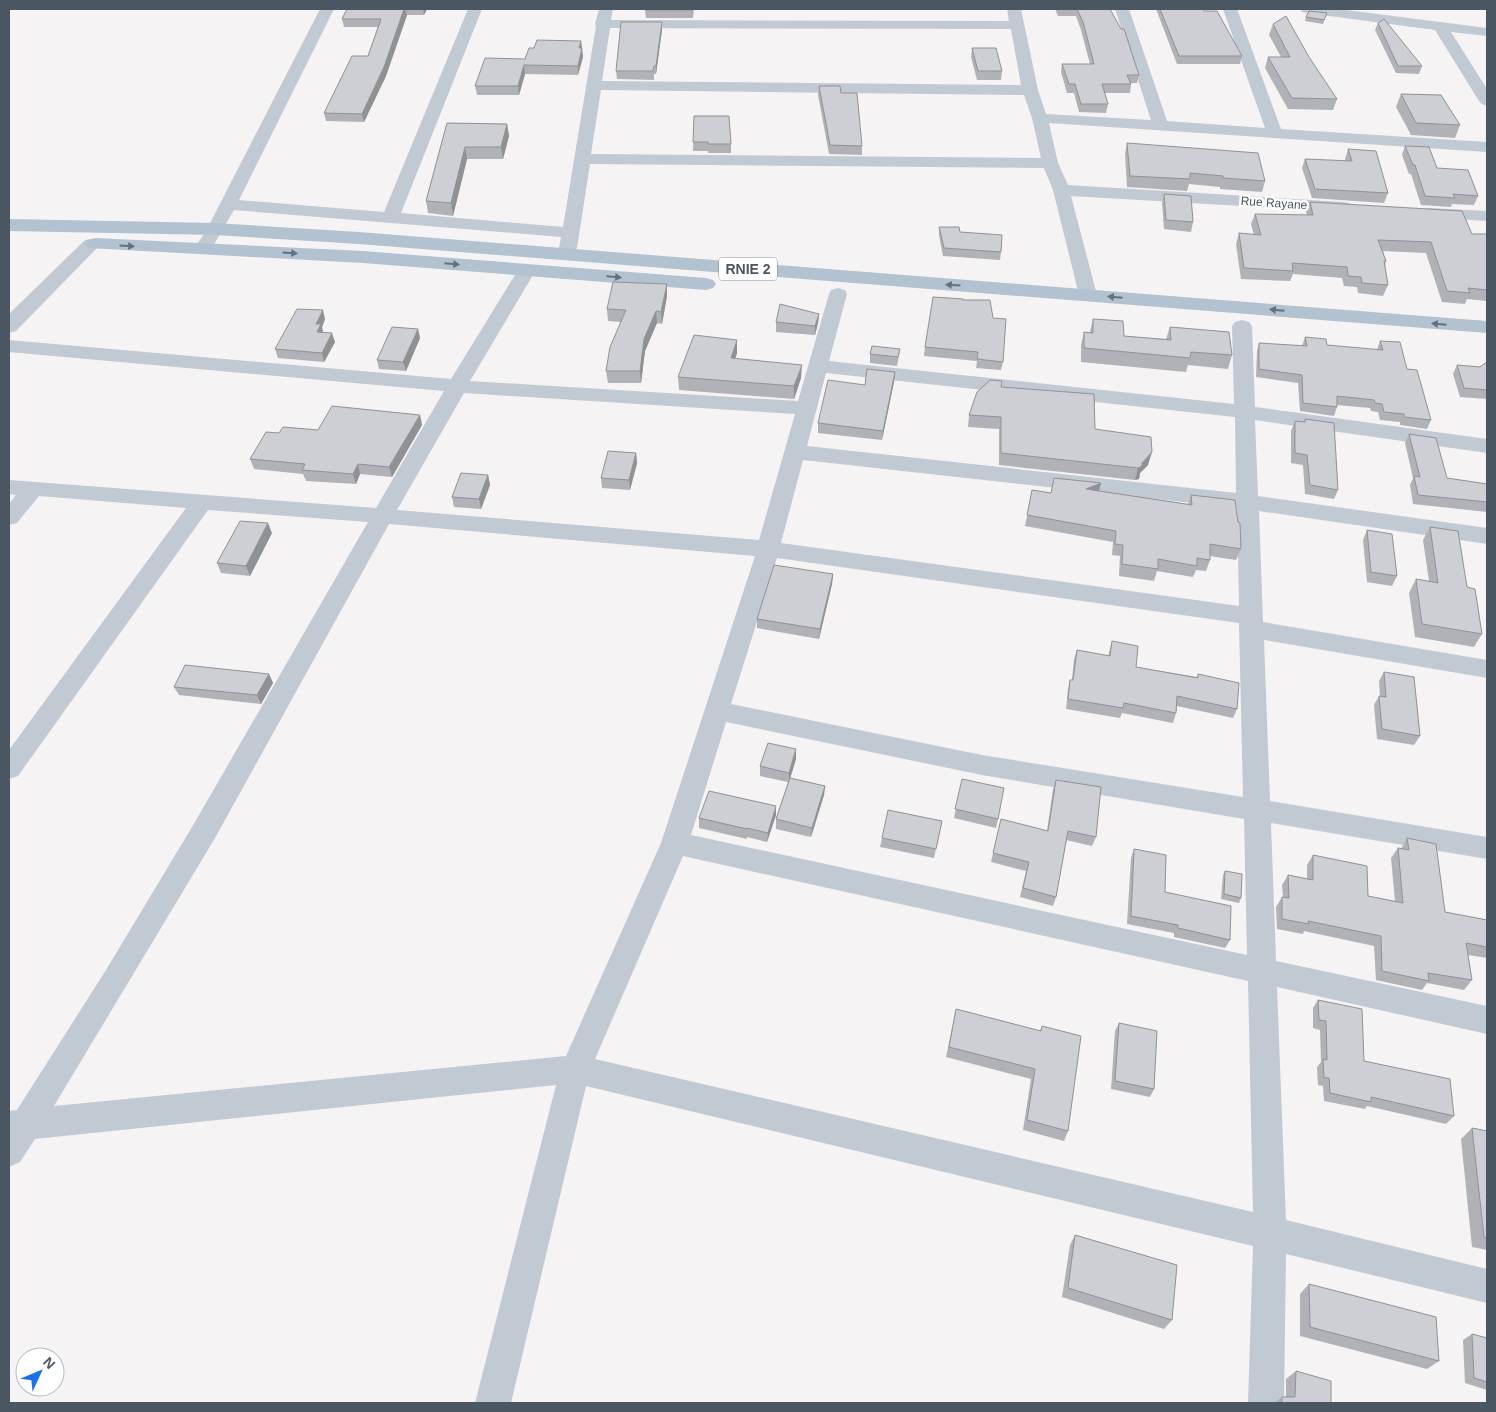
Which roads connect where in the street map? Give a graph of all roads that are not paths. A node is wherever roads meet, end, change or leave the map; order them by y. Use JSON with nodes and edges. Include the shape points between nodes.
{"nodes":[{"id":1,"x":327,"y":9,"type":"edge"},
{"id":2,"x":475,"y":9,"type":"edge"},
{"id":3,"x":1122,"y":9,"type":"edge"},
{"id":4,"x":1230,"y":9,"type":"edge"},
{"id":5,"x":1307,"y":9,"type":"edge"},
{"id":6,"x":604,"y":16,"type":"edge"},
{"id":7,"x":1016,"y":17,"type":"edge"},
{"id":8,"x":1440,"y":26,"type":"junction"},
{"id":9,"x":1487,"y":32,"type":"edge"},
{"id":10,"x":593,"y":85,"type":"junction"},
{"id":11,"x":1030,"y":90,"type":"junction"},
{"id":12,"x":1487,"y":101,"type":"edge"},
{"id":13,"x":1040,"y":118,"type":"junction"},
{"id":14,"x":1161,"y":127,"type":"junction"},
{"id":15,"x":1275,"y":134,"type":"junction"},
{"id":16,"x":1487,"y":147,"type":"edge"},
{"id":17,"x":582,"y":160,"type":"junction"},
{"id":18,"x":1050,"y":163,"type":"junction"},
{"id":19,"x":1061,"y":190,"type":"junction"},
{"id":20,"x":228,"y":204,"type":"junction"},
{"id":21,"x":1358,"y":208,"type":"edge"},
{"id":22,"x":1418,"y":212,"type":"edge"},
{"id":23,"x":1487,"y":216,"type":"edge"},
{"id":24,"x":390,"y":219,"type":"junction"},
{"id":25,"x":9,"y":225,"type":"edge"},
{"id":26,"x":216,"y":229,"type":"junction"},
{"id":27,"x":571,"y":233,"type":"junction"},
{"id":28,"x":9,"y":243,"type":"edge"},
{"id":29,"x":91,"y":244,"type":"junction"},
{"id":30,"x":203,"y":249,"type":"junction"},
{"id":31,"x":568,"y":253,"type":"junction"},
{"id":32,"x":527,"y":270,"type":"junction"},
{"id":33,"x":838,"y":294,"type":"junction"},
{"id":34,"x":1088,"y":295,"type":"junction"},
{"id":35,"x":1242,"y":326,"type":"junction"},
{"id":36,"x":9,"y":327,"type":"edge"},
{"id":37,"x":1487,"y":327,"type":"edge"},
{"id":38,"x":1380,"y":338,"type":"dead end"},
{"id":39,"x":9,"y":346,"type":"edge"},
{"id":40,"x":818,"y":366,"type":"junction"},
{"id":41,"x":457,"y":386,"type":"junction"},
{"id":42,"x":807,"y":408,"type":"junction"},
{"id":43,"x":1245,"y":412,"type":"junction"},
{"id":44,"x":1487,"y":446,"type":"edge"},
{"id":45,"x":795,"y":452,"type":"junction"},
{"id":46,"x":9,"y":487,"type":"edge"},
{"id":47,"x":33,"y":489,"type":"junction"},
{"id":48,"x":202,"y":502,"type":"junction"},
{"id":49,"x":1248,"y":502,"type":"junction"},
{"id":50,"x":384,"y":516,"type":"junction"},
{"id":51,"x":9,"y":518,"type":"edge"},
{"id":52,"x":1487,"y":536,"type":"edge"},
{"id":53,"x":768,"y":549,"type":"junction"},
{"id":54,"x":1252,"y":622,"type":"junction"},
{"id":55,"x":1487,"y":669,"type":"edge"},
{"id":56,"x":717,"y":711,"type":"junction"},
{"id":57,"x":9,"y":769,"type":"edge"},
{"id":58,"x":1257,"y":810,"type":"junction"},
{"id":59,"x":675,"y":843,"type":"junction"},
{"id":60,"x":1487,"y":848,"type":"edge"},
{"id":61,"x":1262,"y":970,"type":"junction"},
{"id":62,"x":1487,"y":1020,"type":"edge"},
{"id":63,"x":575,"y":1069,"type":"junction"},
{"id":64,"x":17,"y":1125,"type":"edge"},
{"id":65,"x":9,"y":1151,"type":"edge"},
{"id":66,"x":1270,"y":1232,"type":"junction"},
{"id":67,"x":1487,"y":1286,"type":"edge"},
{"id":68,"x":493,"y":1403,"type":"edge"},
{"id":69,"x":1266,"y":1403,"type":"edge"}],
"edges":[{"from":1,"to":20,"type":"street"},
{"from":2,"to":24,"type":"street"},
{"from":3,"to":14,"type":"street"},
{"from":4,"to":15,"type":"street"},
{"from":5,"to":8,"type":"street"},
{"from":6,"to":7,"type":"street"},
{"from":6,"to":10,"type":"street"},
{"from":7,"to":11,"type":"street"},
{"from":8,"to":9,"type":"street"},
{"from":8,"to":12,"type":"street"},
{"from":10,"to":11,"type":"street"},
{"from":10,"to":17,"type":"street"},
{"from":11,"to":13,"type":"street"},
{"from":13,"to":14,"type":"street"},
{"from":13,"to":18,"type":"street"},
{"from":14,"to":15,"type":"street"},
{"from":15,"to":16,"type":"street"},
{"from":17,"to":18,"type":"street"},
{"from":17,"to":27,"type":"street"},
{"from":18,"to":19,"type":"street"},
{"from":19,"to":21,"type":"street","name":"Rue Rayane"},
{"from":19,"to":34,"type":"street"},
{"from":20,"to":24,"type":"street"},
{"from":20,"to":26,"type":"street"},
{"from":22,"to":23,"type":"street"},
{"from":24,"to":27,"type":"street"},
{"from":25,"to":26,"type":"main road","number":"RNIE 2"},
{"from":26,"to":30,"type":"street"},
{"from":26,"to":31,"type":"main road","number":"RNIE 2"},
{"from":27,"to":31,"type":"street"},
{"from":28,"to":29,"type":"main road","number":"RNIE 2"},
{"from":29,"to":30,"type":"main road","number":"RNIE 2","one_way":true},
{"from":29,"to":36,"type":"street"},
{"from":30,"to":32,"type":"main road","number":"RNIE 2","one_way":true},
{"from":34,"to":31,"type":"main road","number":"RNIE 2","one_way":true},
{"from":32,"to":33,"type":"main road","number":"RNIE 2","one_way":true},
{"from":32,"to":41,"type":"street"},
{"from":33,"to":35,"type":"main road","number":"RNIE 2"},
{"from":33,"to":40,"type":"street"},
{"from":37,"to":34,"type":"main road","number":"RNIE 2","one_way":true},
{"from":35,"to":38,"type":"main road","number":"RNIE 2"},
{"from":35,"to":43,"type":"street"},
{"from":39,"to":41,"type":"street"},
{"from":40,"to":42,"type":"street"},
{"from":40,"to":43,"type":"street"},
{"from":41,"to":42,"type":"street"},
{"from":41,"to":50,"type":"street"},
{"from":42,"to":45,"type":"street"},
{"from":43,"to":44,"type":"street"},
{"from":43,"to":49,"type":"street"},
{"from":45,"to":49,"type":"street"},
{"from":45,"to":53,"type":"street"},
{"from":46,"to":47,"type":"street"},
{"from":47,"to":48,"type":"street"},
{"from":47,"to":51,"type":"street"},
{"from":48,"to":50,"type":"street"},
{"from":48,"to":57,"type":"street"},
{"from":49,"to":52,"type":"street"},
{"from":49,"to":54,"type":"street"},
{"from":50,"to":53,"type":"street"},
{"from":50,"to":64,"type":"street","via":[[116,979]]},
{"from":53,"to":54,"type":"street"},
{"from":53,"to":56,"type":"street"},
{"from":54,"to":55,"type":"street"},
{"from":54,"to":58,"type":"street"},
{"from":56,"to":58,"type":"street","via":[[982,765]]},
{"from":56,"to":59,"type":"street"},
{"from":58,"to":60,"type":"street"},
{"from":58,"to":61,"type":"street"},
{"from":59,"to":61,"type":"street"},
{"from":59,"to":63,"type":"street"},
{"from":61,"to":62,"type":"street"},
{"from":61,"to":66,"type":"street"},
{"from":63,"to":64,"type":"street"},
{"from":63,"to":66,"type":"street"},
{"from":63,"to":68,"type":"street"},
{"from":64,"to":65,"type":"street"},
{"from":66,"to":67,"type":"street"},
{"from":66,"to":69,"type":"street"}]}
